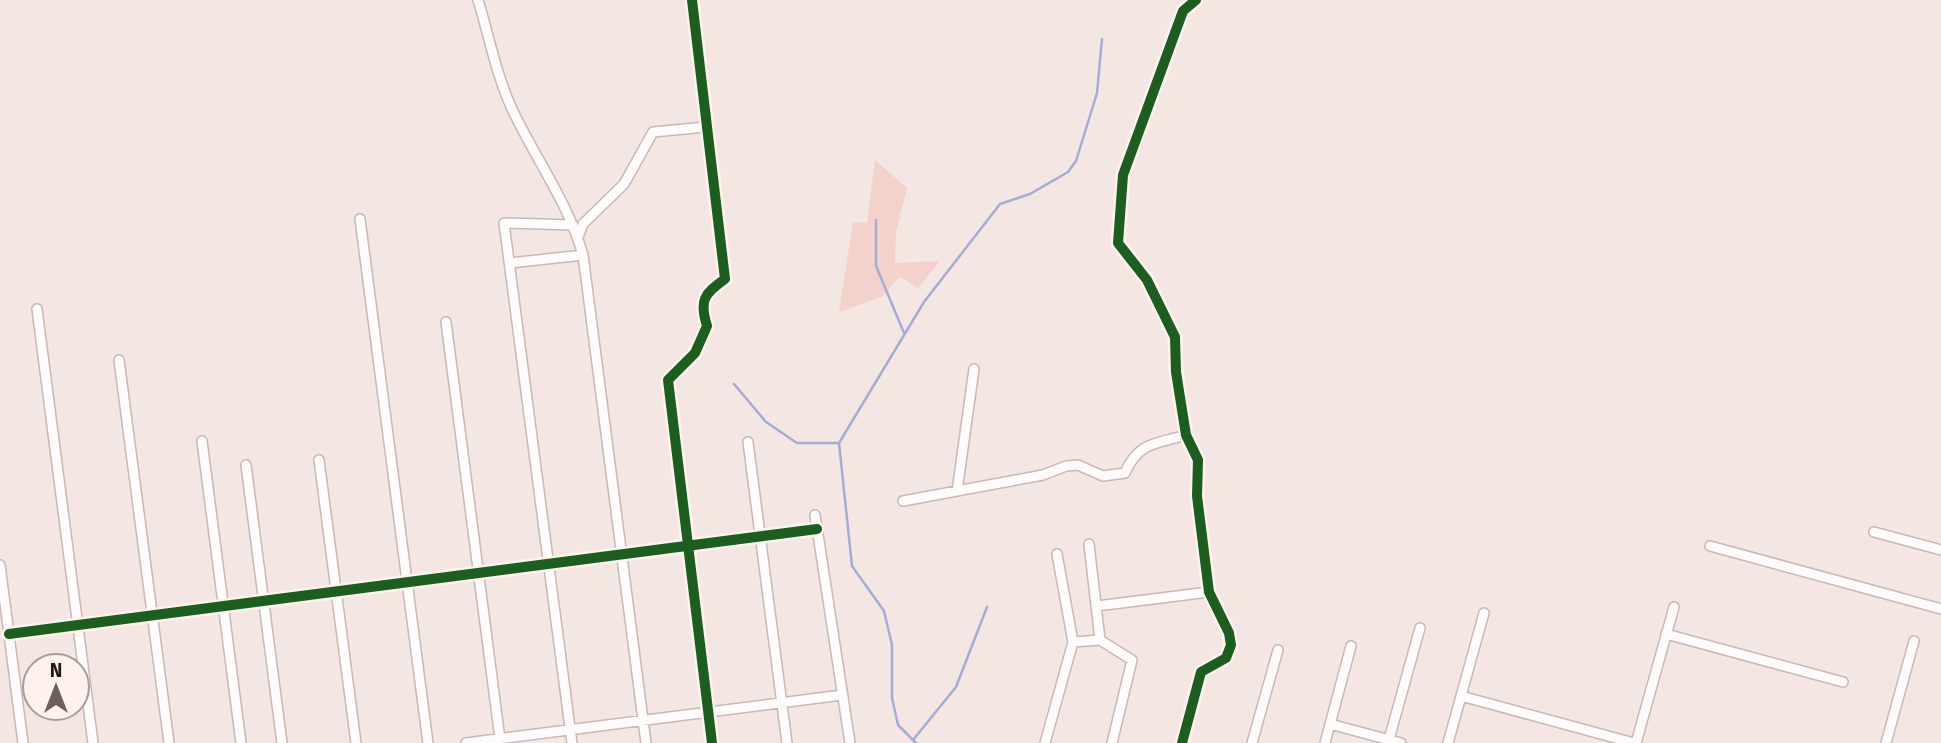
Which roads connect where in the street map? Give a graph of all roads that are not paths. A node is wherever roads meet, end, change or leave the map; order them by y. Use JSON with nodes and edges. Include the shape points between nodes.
{"nodes":[{"id":1,"x":478,"y":0,"type":"edge"},
{"id":2,"x":692,"y":0,"type":"edge"},
{"id":3,"x":1196,"y":0,"type":"edge"},
{"id":4,"x":706,"y":127,"type":"junction"},
{"id":5,"x":360,"y":219,"type":"dead end"},
{"id":6,"x":573,"y":225,"type":"junction"},
{"id":7,"x":578,"y":237,"type":"junction"},
{"id":8,"x":583,"y":255,"type":"junction"},
{"id":9,"x":510,"y":263,"type":"junction"},
{"id":10,"x":37,"y":309,"type":"dead end"},
{"id":11,"x":446,"y":322,"type":"dead end"},
{"id":12,"x":119,"y":360,"type":"dead end"},
{"id":13,"x":974,"y":369,"type":"dead end"},
{"id":14,"x":1186,"y":435,"type":"junction"},
{"id":15,"x":202,"y":440,"type":"dead end"},
{"id":16,"x":748,"y":443,"type":"dead end"},
{"id":17,"x":319,"y":460,"type":"dead end"},
{"id":18,"x":246,"y":465,"type":"dead end"},
{"id":19,"x":957,"y":491,"type":"junction"},
{"id":20,"x":903,"y":501,"type":"dead end"},
{"id":21,"x":815,"y":515,"type":"dead end"},
{"id":22,"x":817,"y":529,"type":"junction"},
{"id":23,"x":1874,"y":532,"type":"dead end"},
{"id":24,"x":760,"y":537,"type":"junction"},
{"id":25,"x":1089,"y":544,"type":"dead end"},
{"id":26,"x":686,"y":545,"type":"junction"},
{"id":27,"x":1710,"y":546,"type":"dead end"},
{"id":28,"x":1941,"y":551,"type":"edge"},
{"id":29,"x":620,"y":554,"type":"junction"},
{"id":30,"x":1057,"y":554,"type":"dead end"},
{"id":31,"x":0,"y":565,"type":"edge"},
{"id":32,"x":549,"y":565,"type":"junction"},
{"id":33,"x":479,"y":574,"type":"junction"},
{"id":34,"x":407,"y":583,"type":"junction"},
{"id":35,"x":336,"y":592,"type":"junction"},
{"id":36,"x":1209,"y":592,"type":"junction"},
{"id":37,"x":263,"y":601,"type":"junction"},
{"id":38,"x":224,"y":606,"type":"junction"},
{"id":39,"x":1097,"y":606,"type":"junction"},
{"id":40,"x":1674,"y":607,"type":"dead end"},
{"id":41,"x":1941,"y":609,"type":"edge"},
{"id":42,"x":1484,"y":613,"type":"dead end"},
{"id":43,"x":152,"y":615,"type":"junction"},
{"id":44,"x":78,"y":625,"type":"junction"},
{"id":45,"x":1420,"y":628,"type":"dead end"},
{"id":46,"x":9,"y":634,"type":"junction"},
{"id":47,"x":1666,"y":634,"type":"junction"},
{"id":48,"x":1100,"y":640,"type":"junction"},
{"id":49,"x":1914,"y":641,"type":"dead end"},
{"id":50,"x":1073,"y":642,"type":"junction"},
{"id":51,"x":1351,"y":646,"type":"dead end"},
{"id":52,"x":1278,"y":650,"type":"dead end"},
{"id":53,"x":1843,"y":682,"type":"dead end"},
{"id":54,"x":842,"y":695,"type":"junction"},
{"id":55,"x":1461,"y":696,"type":"junction"},
{"id":56,"x":782,"y":702,"type":"junction"},
{"id":57,"x":707,"y":710,"type":"junction"},
{"id":58,"x":642,"y":720,"type":"junction"},
{"id":59,"x":1330,"y":724,"type":"junction"},
{"id":60,"x":570,"y":730,"type":"junction"},
{"id":61,"x":500,"y":739,"type":"junction"},
{"id":62,"x":1388,"y":741,"type":"edge"},
{"id":63,"x":487,"y":742,"type":"edge"},
{"id":64,"x":23,"y":743,"type":"edge"},
{"id":65,"x":93,"y":743,"type":"edge"},
{"id":66,"x":169,"y":743,"type":"edge"},
{"id":67,"x":242,"y":743,"type":"edge"},
{"id":68,"x":282,"y":743,"type":"edge"},
{"id":69,"x":356,"y":743,"type":"edge"},
{"id":70,"x":428,"y":743,"type":"edge"},
{"id":71,"x":466,"y":743,"type":"edge"},
{"id":72,"x":572,"y":743,"type":"edge"},
{"id":73,"x":646,"y":743,"type":"edge"},
{"id":74,"x":712,"y":743,"type":"edge"},
{"id":75,"x":787,"y":743,"type":"edge"},
{"id":76,"x":850,"y":743,"type":"edge"},
{"id":77,"x":1045,"y":743,"type":"edge"},
{"id":78,"x":1112,"y":743,"type":"edge"},
{"id":79,"x":1182,"y":743,"type":"edge"},
{"id":80,"x":1252,"y":743,"type":"edge"},
{"id":81,"x":1325,"y":743,"type":"edge"},
{"id":82,"x":1401,"y":743,"type":"edge"},
{"id":83,"x":1448,"y":743,"type":"edge"},
{"id":84,"x":1635,"y":743,"type":"edge"},
{"id":85,"x":1886,"y":743,"type":"edge"}],
"edges":[{"from":1,"to":6,"type":"street","via":[[498,75]]},
{"from":2,"to":4,"type":"street"},
{"from":3,"to":14,"type":"street","via":[[1183,11],[1134,140],[1120,189],[1118,243],[1147,279],[1175,337]]},
{"from":4,"to":7,"type":"street","via":[[653,132],[624,184],[583,224]]},
{"from":4,"to":26,"type":"street","via":[[725,279],[708,292],[702,310],[707,326],[695,353],[668,380]]},
{"from":5,"to":34,"type":"street"},
{"from":6,"to":7,"type":"street"},
{"from":6,"to":9,"type":"street","via":[[503,223]]},
{"from":7,"to":8,"type":"street"},
{"from":8,"to":9,"type":"street"},
{"from":8,"to":29,"type":"street"},
{"from":9,"to":32,"type":"street"},
{"from":10,"to":44,"type":"street"},
{"from":11,"to":33,"type":"street"},
{"from":12,"to":43,"type":"street"},
{"from":13,"to":19,"type":"street"},
{"from":14,"to":19,"type":"street","via":[[1140,448],[1125,473],[1103,476],[1078,465],[1066,466],[1043,475]]},
{"from":14,"to":36,"type":"street","via":[[1198,460],[1197,496]]},
{"from":15,"to":38,"type":"street"},
{"from":16,"to":24,"type":"street"},
{"from":17,"to":35,"type":"street"},
{"from":18,"to":37,"type":"street"},
{"from":19,"to":20,"type":"street"},
{"from":21,"to":22,"type":"street"},
{"from":22,"to":24,"type":"street"},
{"from":22,"to":54,"type":"street"},
{"from":23,"to":28,"type":"street"},
{"from":24,"to":26,"type":"street"},
{"from":24,"to":56,"type":"street"},
{"from":25,"to":39,"type":"street"},
{"from":26,"to":29,"type":"street"},
{"from":26,"to":57,"type":"street"},
{"from":27,"to":41,"type":"street"},
{"from":29,"to":32,"type":"street"},
{"from":29,"to":58,"type":"street"},
{"from":30,"to":50,"type":"street"},
{"from":31,"to":46,"type":"street"},
{"from":32,"to":33,"type":"street"},
{"from":32,"to":60,"type":"street"},
{"from":33,"to":34,"type":"street"},
{"from":33,"to":61,"type":"street"},
{"from":34,"to":35,"type":"street"},
{"from":34,"to":70,"type":"street"},
{"from":35,"to":37,"type":"street"},
{"from":35,"to":69,"type":"street"},
{"from":36,"to":39,"type":"street"},
{"from":36,"to":79,"type":"street","via":[[1229,633],[1230,652],[1200,672]]},
{"from":37,"to":38,"type":"street"},
{"from":37,"to":68,"type":"street"},
{"from":38,"to":43,"type":"street"},
{"from":38,"to":67,"type":"street"},
{"from":39,"to":48,"type":"street"},
{"from":40,"to":47,"type":"street"},
{"from":42,"to":55,"type":"street"},
{"from":43,"to":44,"type":"street"},
{"from":43,"to":66,"type":"street"},
{"from":44,"to":46,"type":"street"},
{"from":44,"to":65,"type":"street"},
{"from":45,"to":62,"type":"street"},
{"from":46,"to":64,"type":"street"},
{"from":47,"to":53,"type":"street"},
{"from":47,"to":84,"type":"street"},
{"from":48,"to":50,"type":"street"},
{"from":48,"to":78,"type":"street","via":[[1132,660]]},
{"from":49,"to":85,"type":"street"},
{"from":50,"to":77,"type":"street"},
{"from":51,"to":59,"type":"street"},
{"from":52,"to":80,"type":"street"},
{"from":54,"to":56,"type":"street"},
{"from":54,"to":76,"type":"street"},
{"from":55,"to":83,"type":"street"},
{"from":55,"to":84,"type":"street"},
{"from":56,"to":57,"type":"street"},
{"from":56,"to":75,"type":"street"},
{"from":57,"to":58,"type":"street"},
{"from":57,"to":74,"type":"street"},
{"from":58,"to":60,"type":"street"},
{"from":58,"to":73,"type":"street"},
{"from":59,"to":62,"type":"street"},
{"from":59,"to":81,"type":"street"},
{"from":60,"to":61,"type":"street"},
{"from":60,"to":72,"type":"street"},
{"from":61,"to":63,"type":"street"},
{"from":62,"to":82,"type":"street"},
{"from":63,"to":71,"type":"street"}]}
